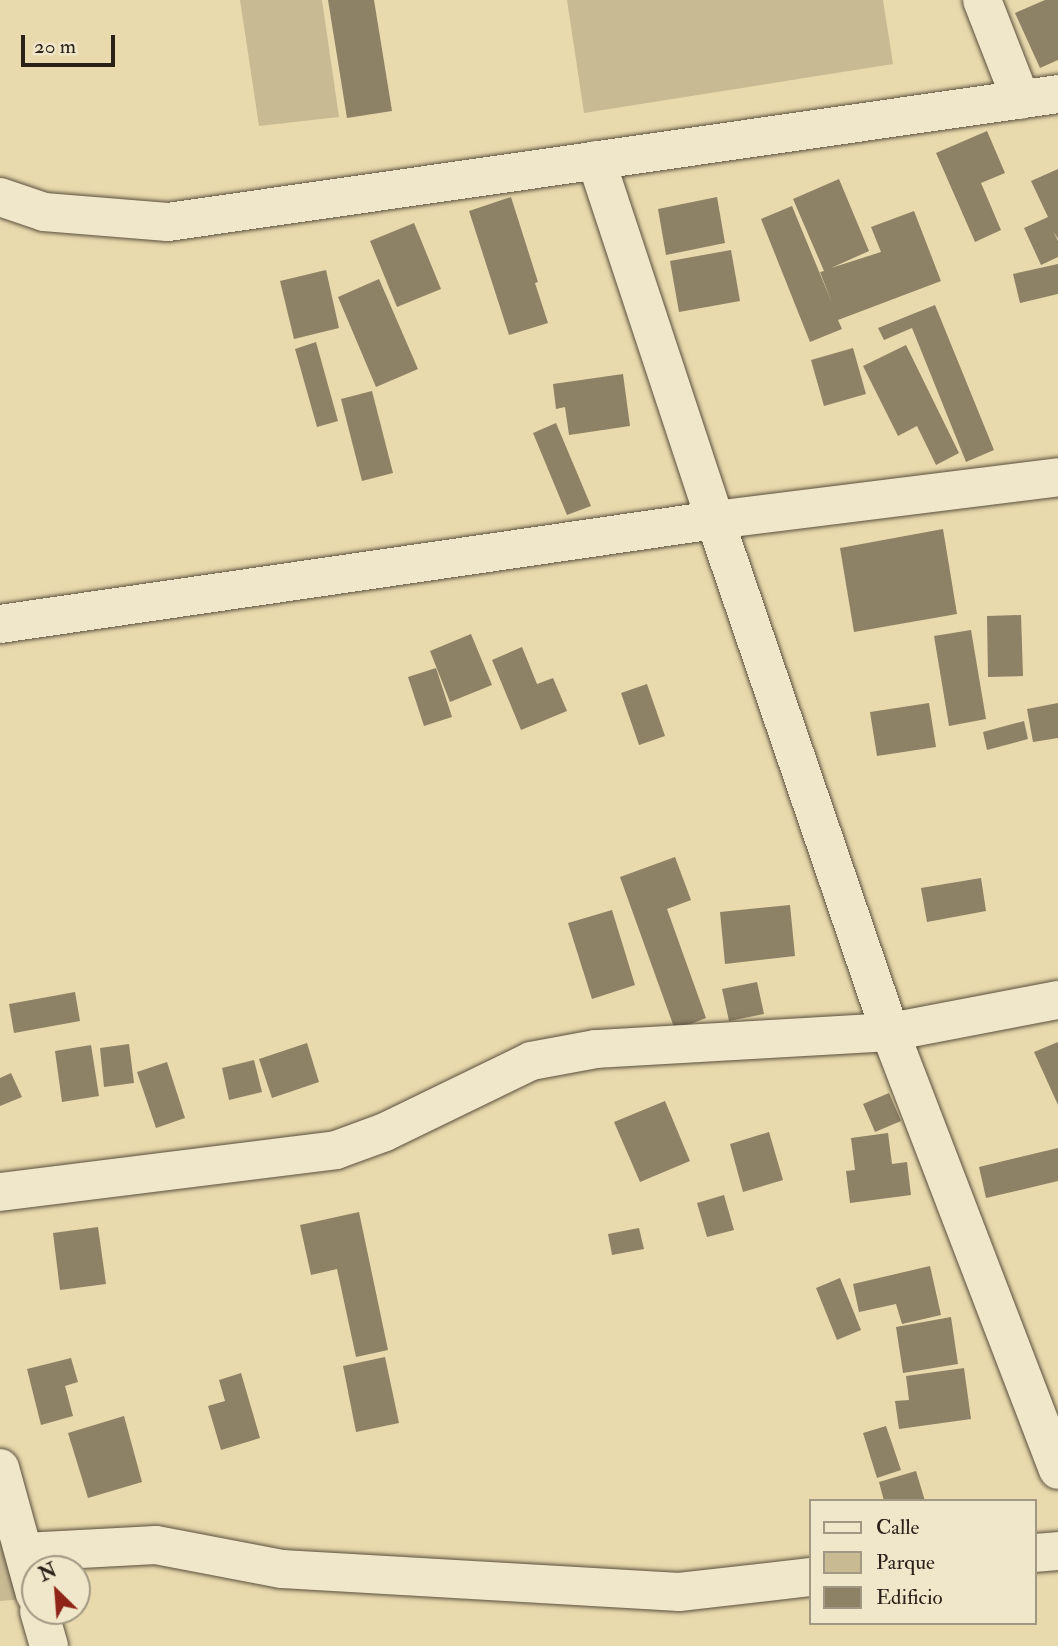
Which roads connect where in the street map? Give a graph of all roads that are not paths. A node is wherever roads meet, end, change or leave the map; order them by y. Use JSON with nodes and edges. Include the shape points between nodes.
{"nodes":[{"id":1,"x":982,"y":0,"type":"edge"},
{"id":2,"x":1058,"y":94,"type":"edge"},
{"id":3,"x":1021,"y":100,"type":"junction"},
{"id":4,"x":596,"y":160,"type":"junction"},
{"id":5,"x":0,"y":197,"type":"edge"},
{"id":6,"x":1058,"y":477,"type":"edge"},
{"id":7,"x":715,"y":520,"type":"junction"},
{"id":8,"x":0,"y":624,"type":"edge"},
{"id":9,"x":1058,"y":1000,"type":"edge"},
{"id":10,"x":890,"y":1032,"type":"junction"},
{"id":11,"x":0,"y":1192,"type":"edge"},
{"id":12,"x":0,"y":1468,"type":"edge"},
{"id":13,"x":1058,"y":1470,"type":"edge"},
{"id":14,"x":1058,"y":1551,"type":"edge"},
{"id":15,"x":24,"y":1552,"type":"junction"},
{"id":16,"x":1037,"y":1553,"type":"edge"},
{"id":17,"x":25,"y":1555,"type":"edge"},
{"id":18,"x":810,"y":1577,"type":"edge"},
{"id":19,"x":44,"y":1625,"type":"edge"},
{"id":20,"x":49,"y":1646,"type":"edge"}],
"edges":[{"from":1,"to":3,"type":"street"},
{"from":2,"to":3,"type":"street"},
{"from":3,"to":4,"type":"street"},
{"from":4,"to":5,"type":"street","via":[[168,222],[44,212]]},
{"from":4,"to":7,"type":"street"},
{"from":6,"to":7,"type":"street"},
{"from":7,"to":8,"type":"street"},
{"from":7,"to":10,"type":"street"},
{"from":9,"to":10,"type":"street"},
{"from":10,"to":11,"type":"street","via":[[596,1049],[531,1061],[385,1132],[336,1150]]},
{"from":10,"to":13,"type":"street"},
{"from":12,"to":15,"type":"street"},
{"from":14,"to":16,"type":"street"},
{"from":15,"to":17,"type":"street"},
{"from":15,"to":18,"type":"street","via":[[156,1545],[282,1569],[679,1592]]},
{"from":19,"to":20,"type":"street"}]}
